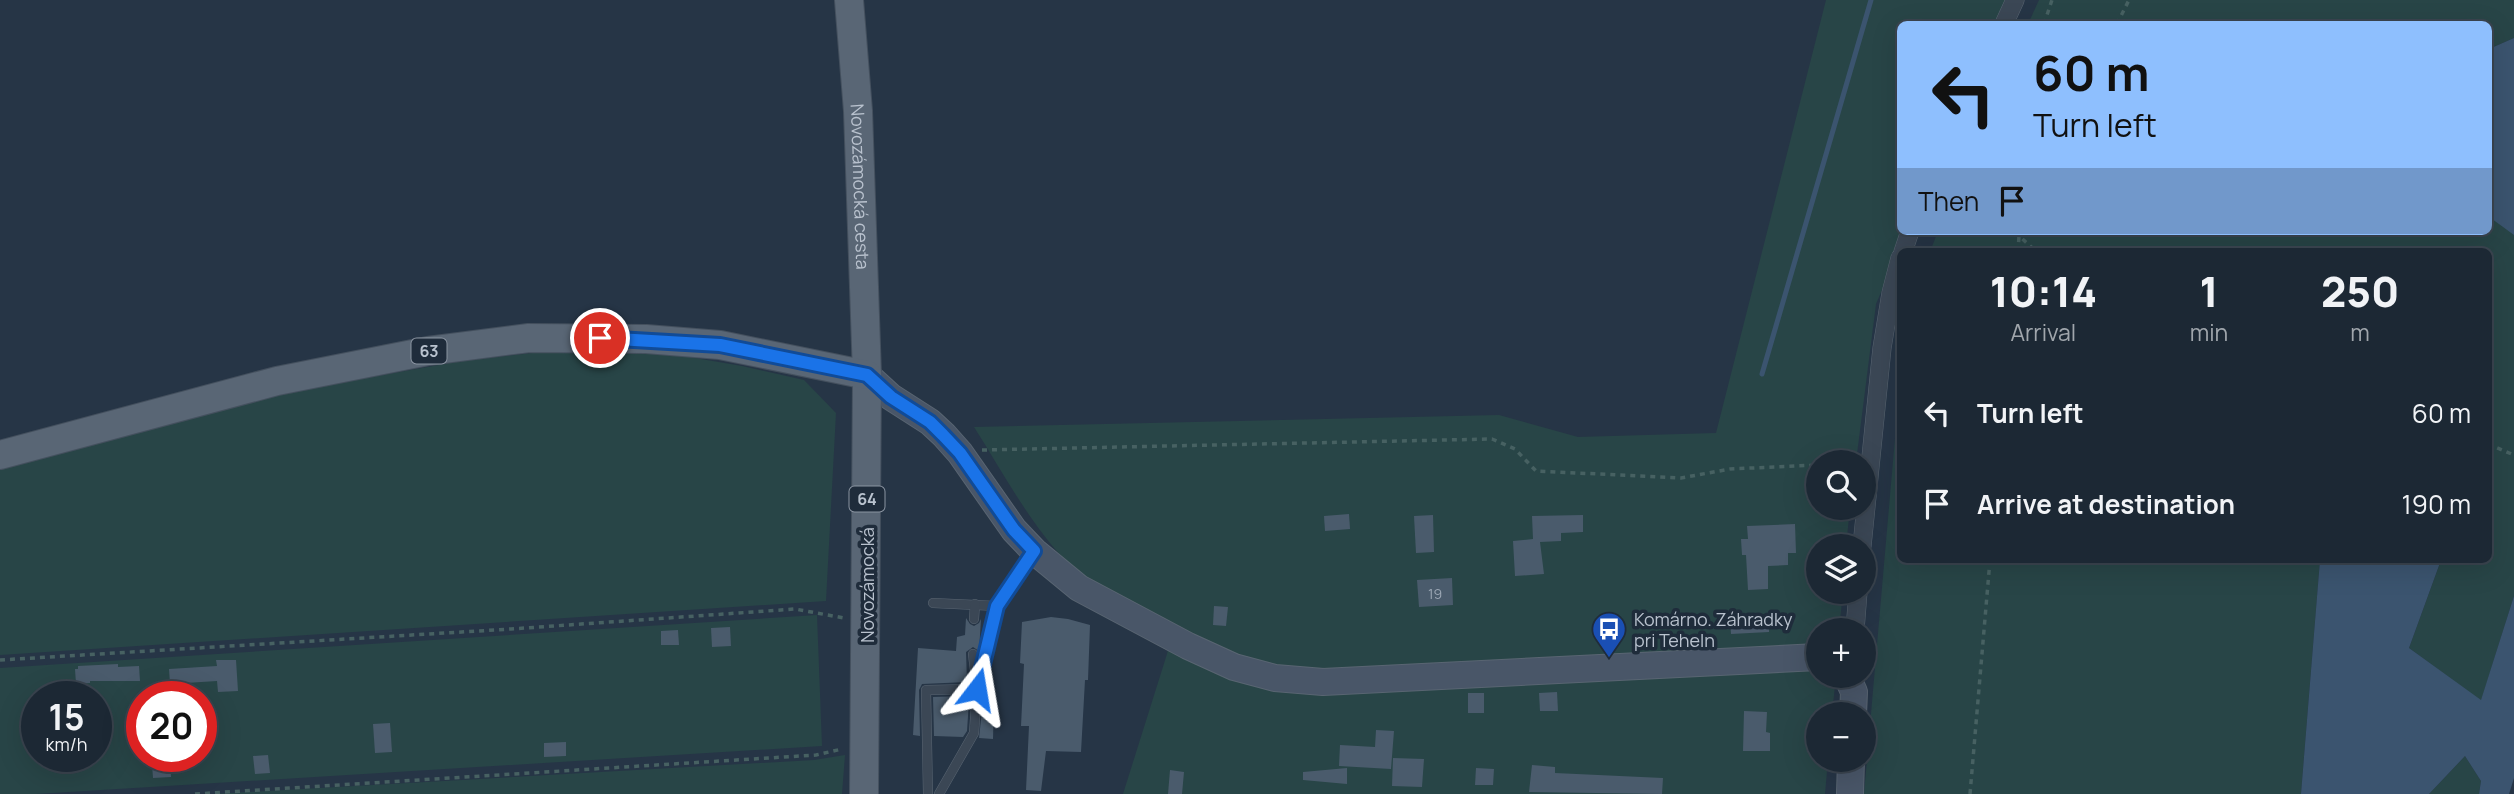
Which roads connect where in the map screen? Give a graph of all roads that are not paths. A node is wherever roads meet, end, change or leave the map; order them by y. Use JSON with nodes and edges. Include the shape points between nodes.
{"nodes":[{"id":1,"x":849,"y":0,"type":"edge"},
{"id":2,"x":2015,"y":0,"type":"edge"},
{"id":3,"x":2005,"y":21,"type":"edge"},
{"id":4,"x":1897,"y":270,"type":"edge"},
{"id":5,"x":867,"y":375,"type":"junction"},
{"id":6,"x":0,"y":455,"type":"edge"},
{"id":7,"x":1863,"y":534,"type":"edge"},
{"id":8,"x":1034,"y":551,"type":"junction"},
{"id":9,"x":933,"y":603,"type":"dead end"},
{"id":10,"x":975,"y":604,"type":"junction"},
{"id":11,"x":997,"y":606,"type":"junction"},
{"id":12,"x":974,"y":619,"type":"dead end"},
{"id":13,"x":973,"y":653,"type":"dead end"},
{"id":14,"x":1806,"y":658,"type":"edge"},
{"id":15,"x":977,"y":689,"type":"junction"},
{"id":16,"x":1851,"y":772,"type":"edge"},
{"id":17,"x":864,"y":794,"type":"edge"},
{"id":18,"x":929,"y":794,"type":"edge"},
{"id":19,"x":939,"y":794,"type":"edge"},
{"id":20,"x":1850,"y":794,"type":"edge"}],
"edges":[{"from":1,"to":5,"type":"main road","name":"Novozámocká cesta","via":[[858,111]]},
{"from":2,"to":3,"type":"street"},
{"from":4,"to":7,"type":"street","via":[[1883,336]]},
{"from":5,"to":6,"type":"main road","number":"63","via":[[720,345],[529,338],[415,353],[276,382]]},
{"from":5,"to":8,"type":"street","via":[[930,422],[960,453]]},
{"from":5,"to":17,"type":"main road","name":"Novozámocká","number":"64"},
{"from":8,"to":11,"type":"lane"},
{"from":8,"to":14,"type":"street","via":[[1057,572],[1110,606],[1234,667],[1275,678],[1324,681]]},
{"from":9,"to":10,"type":"lane"},
{"from":10,"to":11,"type":"lane"},
{"from":10,"to":12,"type":"lane"},
{"from":11,"to":15,"type":"lane"},
{"from":13,"to":15,"type":"lane"},
{"from":15,"to":18,"type":"lane","via":[[926,690]]},
{"from":15,"to":19,"type":"lane","via":[[974,733]]},
{"from":16,"to":20,"type":"street"}]}
